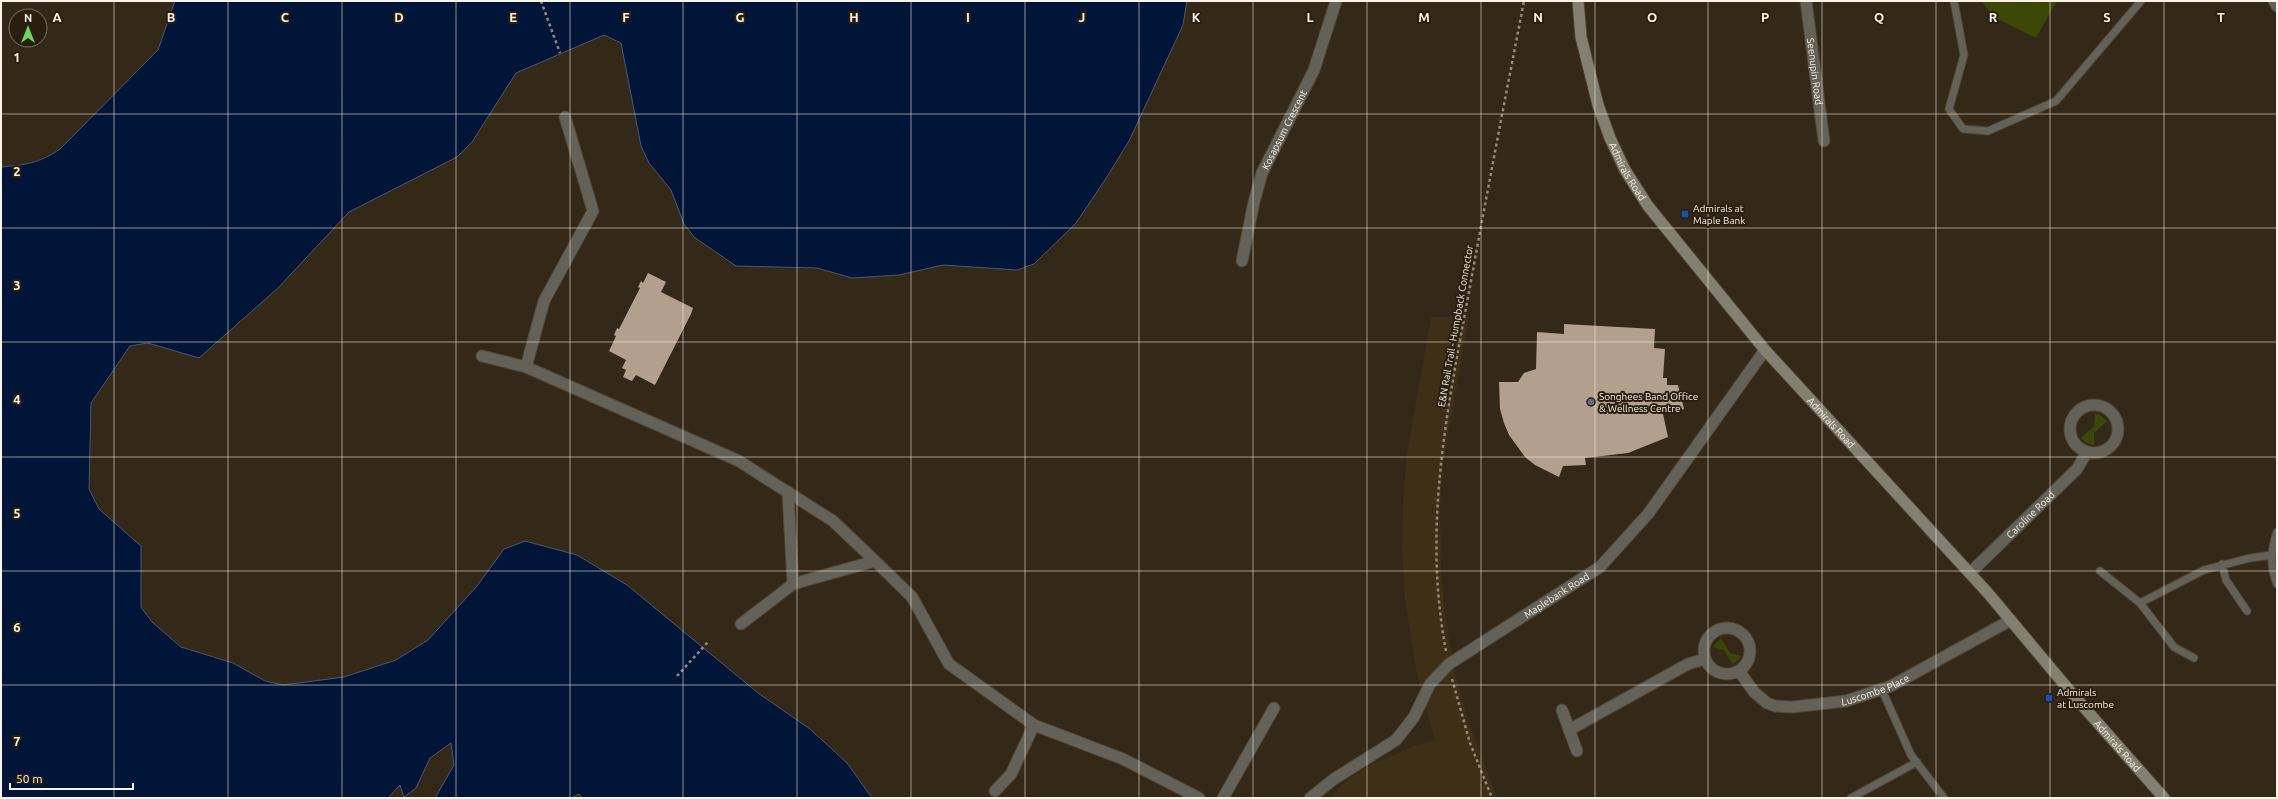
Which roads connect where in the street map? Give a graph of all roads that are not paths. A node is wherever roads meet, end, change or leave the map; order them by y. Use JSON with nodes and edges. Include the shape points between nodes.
{"nodes":[{"id":1,"x":1336,"y":1,"type":"edge"},
{"id":2,"x":1578,"y":1,"type":"edge"},
{"id":3,"x":1806,"y":1,"type":"edge"},
{"id":4,"x":1954,"y":1,"type":"edge"},
{"id":5,"x":2141,"y":1,"type":"edge"},
{"id":6,"x":2274,"y":1,"type":"edge"},
{"id":7,"x":2277,"y":6,"type":"edge"},
{"id":8,"x":565,"y":117,"type":"dead end"},
{"id":9,"x":1824,"y":142,"type":"dead end"},
{"id":10,"x":1242,"y":262,"type":"dead end"},
{"id":11,"x":1765,"y":350,"type":"junction"},
{"id":12,"x":482,"y":356,"type":"dead end"},
{"id":13,"x":526,"y":367,"type":"junction"},
{"id":14,"x":2087,"y":452,"type":"junction"},
{"id":15,"x":788,"y":492,"type":"junction"},
{"id":16,"x":2277,"y":532,"type":"edge"},
{"id":17,"x":2272,"y":555,"type":"junction"},
{"id":18,"x":875,"y":561,"type":"junction"},
{"id":19,"x":2222,"y":564,"type":"junction"},
{"id":20,"x":2100,"y":571,"type":"dead end"},
{"id":21,"x":1970,"y":573,"type":"junction"},
{"id":22,"x":793,"y":584,"type":"junction"},
{"id":23,"x":2277,"y":584,"type":"edge"},
{"id":24,"x":2140,"y":603,"type":"junction"},
{"id":25,"x":2247,"y":611,"type":"dead end"},
{"id":26,"x":2011,"y":620,"type":"junction"},
{"id":27,"x":742,"y":624,"type":"dead end"},
{"id":28,"x":2194,"y":658,"type":"dead end"},
{"id":29,"x":1705,"y":659,"type":"junction"},
{"id":30,"x":1739,"y":671,"type":"junction"},
{"id":31,"x":1882,"y":690,"type":"junction"},
{"id":32,"x":1274,"y":708,"type":"dead end"},
{"id":33,"x":1562,"y":710,"type":"dead end"},
{"id":34,"x":1034,"y":725,"type":"junction"},
{"id":35,"x":1569,"y":730,"type":"junction"},
{"id":36,"x":1577,"y":751,"type":"dead end"},
{"id":37,"x":1917,"y":762,"type":"junction"},
{"id":38,"x":995,"y":791,"type":"dead end"},
{"id":39,"x":1199,"y":798,"type":"edge"},
{"id":40,"x":1223,"y":798,"type":"edge"},
{"id":41,"x":1310,"y":798,"type":"edge"},
{"id":42,"x":1851,"y":798,"type":"edge"},
{"id":43,"x":1944,"y":798,"type":"edge"},
{"id":44,"x":2164,"y":798,"type":"edge"}],
"edges":[{"from":1,"to":10,"type":"street","name":"Kosapsum Crescent","via":[[1314,70],[1262,173]]},
{"from":2,"to":11,"type":"main road","name":"Admirals Road","via":[[1581,37],[1598,104],[1625,170],[1648,206]]},
{"from":3,"to":9,"type":"street","name":"Seenupin Road"},
{"from":4,"to":5,"type":"lane","via":[[1964,55],[1949,109],[1964,129],[1988,130],[2056,101]]},
{"from":6,"to":7,"type":"street"},
{"from":8,"to":13,"type":"street","via":[[593,211],[544,301]]},
{"from":11,"to":21,"type":"main road","name":"Admirals Road"},
{"from":11,"to":41,"type":"street","name":"Maplebank Road","via":[[1648,514],[1600,567],[1449,664],[1430,684],[1414,717],[1396,740],[1334,779]]},
{"from":12,"to":13,"type":"street"},
{"from":13,"to":15,"type":"street","via":[[739,461]]},
{"from":14,"to":14,"type":"street","via":[[2097,453],[2106,450],[2114,444],[2118,435],[2116,420],[2111,412],[2102,407],[2082,409],[2072,420],[2072,439],[2078,447]]},
{"from":14,"to":21,"type":"street","name":"Caroline Road","via":[[2077,469]]},
{"from":15,"to":18,"type":"street","via":[[833,521]]},
{"from":15,"to":22,"type":"street"},
{"from":16,"to":17,"type":"lane"},
{"from":17,"to":19,"type":"lane"},
{"from":17,"to":23,"type":"lane"},
{"from":18,"to":22,"type":"street"},
{"from":18,"to":34,"type":"street","via":[[912,597],[948,664]]},
{"from":19,"to":24,"type":"lane","via":[[2196,574]]},
{"from":19,"to":25,"type":"lane","via":[[2226,580]]},
{"from":20,"to":24,"type":"lane"},
{"from":21,"to":26,"type":"main road","name":"Admirals Road"},
{"from":22,"to":27,"type":"street"},
{"from":24,"to":28,"type":"lane","via":[[2174,647]]},
{"from":26,"to":31,"type":"street","name":"Luscombe Place"},
{"from":26,"to":44,"type":"main road","name":"Admirals Road"},
{"from":29,"to":30,"type":"street","via":[[1709,667],[1717,672],[1731,674]]},
{"from":29,"to":30,"type":"street","via":[[1704,649],[1710,636],[1718,630],[1732,629],[1741,633],[1749,645],[1749,660]]},
{"from":29,"to":35,"type":"street","via":[[1688,664]]},
{"from":30,"to":31,"type":"street","name":"Luscombe Place","via":[[1748,686],[1760,698],[1767,703],[1784,707],[1842,702]]},
{"from":31,"to":37,"type":"lane","via":[[1911,755]]},
{"from":32,"to":40,"type":"street"},
{"from":33,"to":35,"type":"street"},
{"from":34,"to":38,"type":"street","via":[[1011,774]]},
{"from":34,"to":39,"type":"street","via":[[1123,760]]},
{"from":35,"to":36,"type":"street"},
{"from":37,"to":42,"type":"lane"},
{"from":37,"to":43,"type":"lane"}]}
